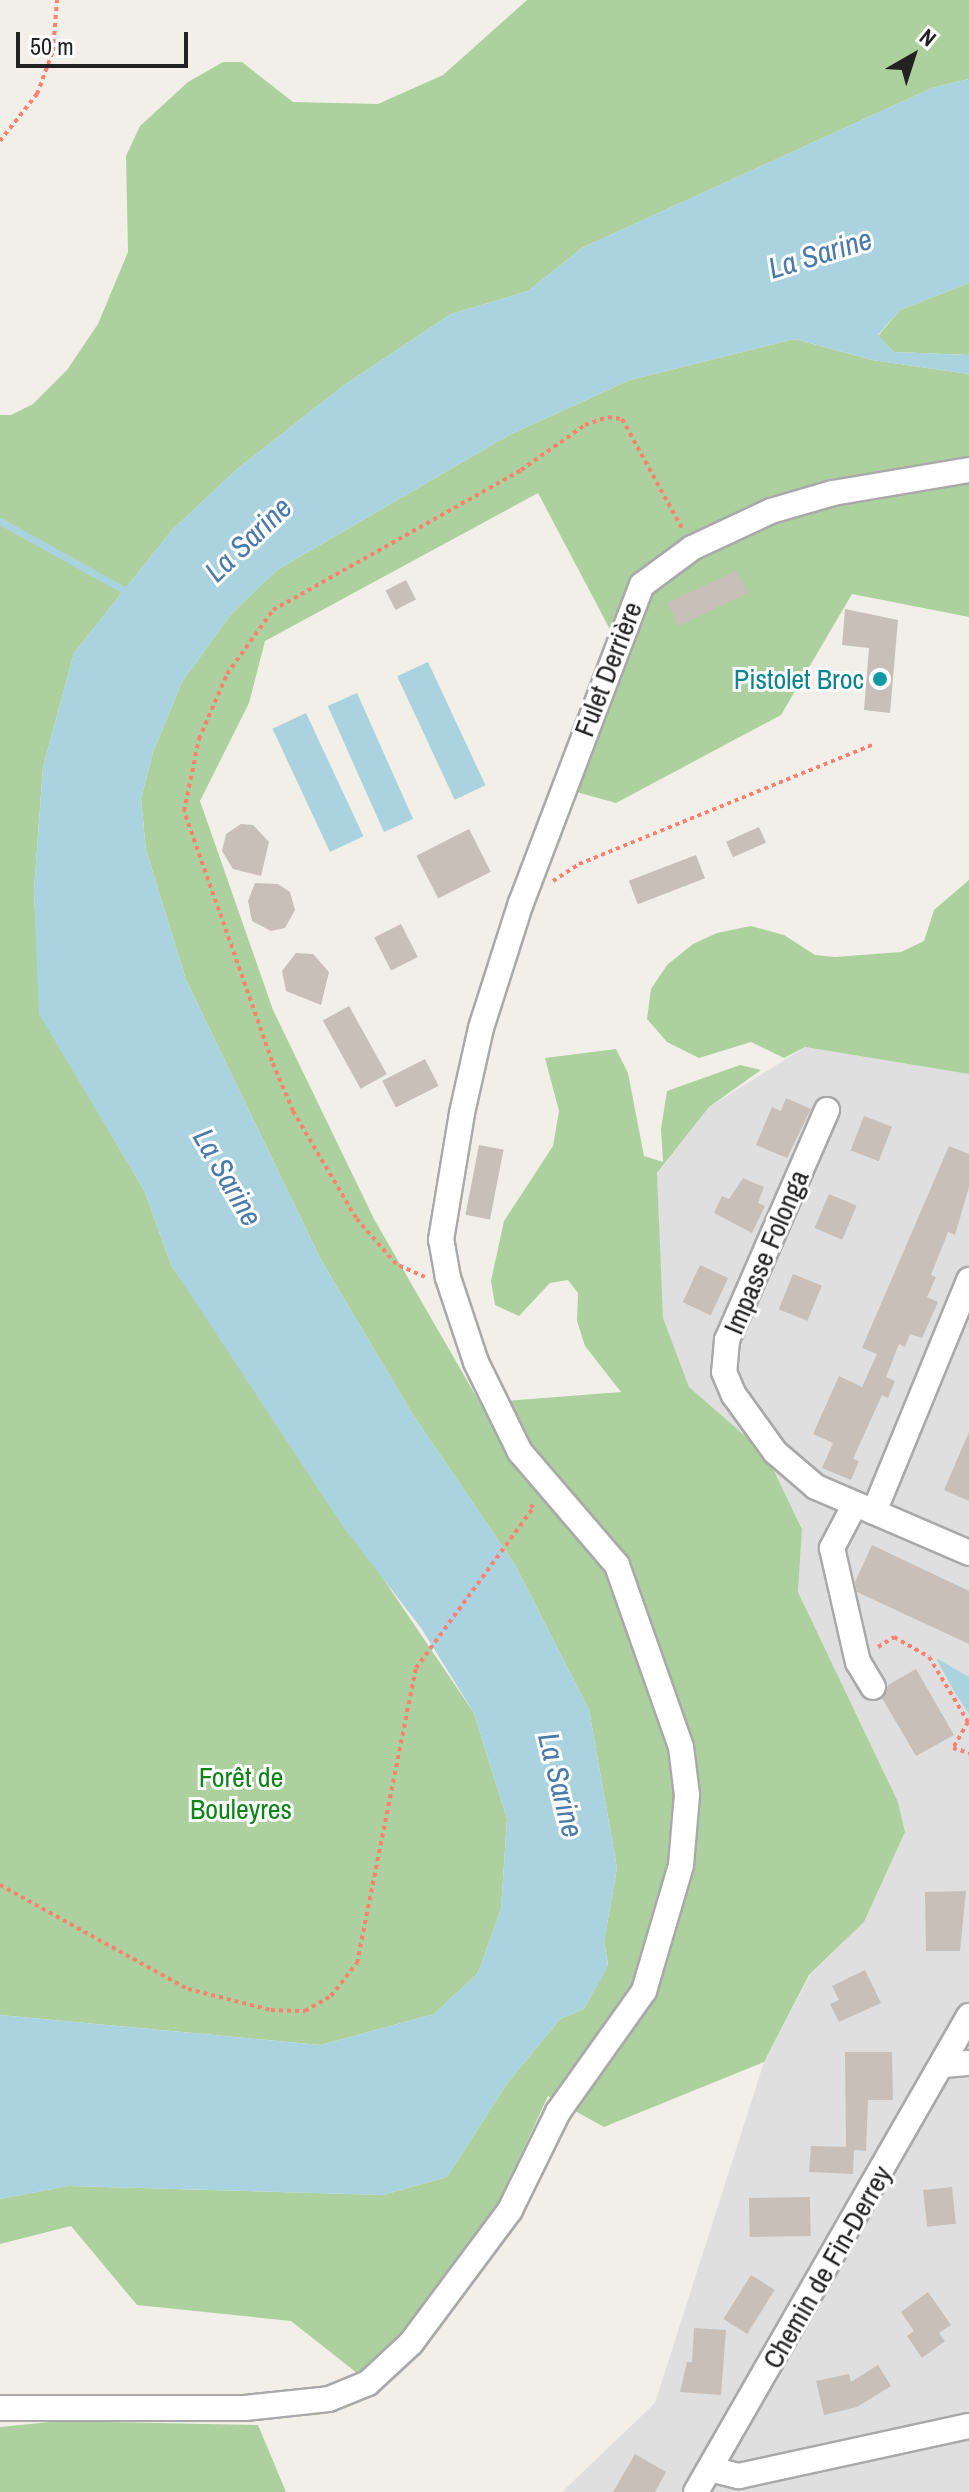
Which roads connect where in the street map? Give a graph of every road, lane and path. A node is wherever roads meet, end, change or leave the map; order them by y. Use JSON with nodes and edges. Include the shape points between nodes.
{"nodes":[{"id":1,"x":57,"y":0,"type":"edge"},
{"id":2,"x":0,"y":141,"type":"edge"},
{"id":3,"x":969,"y":470,"type":"edge"},
{"id":4,"x":692,"y":548,"type":"junction"},
{"id":5,"x":875,"y":744,"type":"dead end"},
{"id":6,"x":521,"y":903,"type":"junction"},
{"id":7,"x":827,"y":1110,"type":"dead end"},
{"id":8,"x":448,"y":1278,"type":"junction"},
{"id":9,"x":969,"y":1280,"type":"edge"},
{"id":10,"x":864,"y":1508,"type":"junction"},
{"id":11,"x":515,"y":1533,"type":"dead end"},
{"id":12,"x":969,"y":1553,"type":"edge"},
{"id":13,"x":858,"y":1660,"type":"junction"},
{"id":14,"x":873,"y":1687,"type":"dead end"},
{"id":15,"x":969,"y":1753,"type":"edge"},
{"id":16,"x":0,"y":1885,"type":"edge"},
{"id":17,"x":969,"y":2016,"type":"edge"},
{"id":18,"x":957,"y":2064,"type":"edge"},
{"id":19,"x":0,"y":2408,"type":"edge"},
{"id":20,"x":969,"y":2426,"type":"edge"},
{"id":21,"x":710,"y":2469,"type":"junction"},
{"id":22,"x":696,"y":2492,"type":"edge"}],
"edges":[{"from":1,"to":2,"type":"path","via":[[53,51],[37,94]]},
{"from":3,"to":4,"type":"street","name":"Fulet Derrière","via":[[833,493],[738,524]]},
{"from":4,"to":6,"type":"street","name":"Fulet Derrière","via":[[650,576],[629,610]]},
{"from":4,"to":8,"type":"path","via":[[622,419],[608,417],[585,425],[521,470],[273,610],[227,674],[199,739],[184,811],[293,1111],[356,1218],[383,1253],[421,1276]]},
{"from":5,"to":6,"type":"path","via":[[579,864]]},
{"from":6,"to":8,"type":"street","name":"Fulet Derrière","via":[[481,1028],[459,1129],[441,1226]]},
{"from":7,"to":10,"type":"street","name":"Impasse Folonga","via":[[727,1340],[724,1372],[775,1452],[816,1487]]},
{"from":8,"to":19,"type":"street","name":"Fulet Derrière","via":[[507,1431],[534,1472],[605,1548],[626,1582],[681,1747],[687,1795],[681,1865],[651,1976],[558,2112],[510,2210],[411,2343],[368,2383],[329,2399],[258,2408]]},
{"from":9,"to":10,"type":"street"},
{"from":10,"to":12,"type":"street","name":"Impasse Folonga"},
{"from":10,"to":13,"type":"street","via":[[832,1548]]},
{"from":11,"to":16,"type":"path","via":[[416,1668],[357,1963],[331,1996],[305,2011],[271,2010],[217,1997],[152,1972],[35,1900]]},
{"from":13,"to":14,"type":"street"},
{"from":13,"to":15,"type":"path","via":[[894,1637],[929,1657],[968,1722],[953,1748]]},
{"from":17,"to":18,"type":"street","name":"Chemin de Fin-Derrey"},
{"from":18,"to":21,"type":"street","name":"Chemin de Fin-Derrey"},
{"from":20,"to":21,"type":"street","via":[[739,2476]]},
{"from":21,"to":22,"type":"street","name":"Chemin de Fin-Derrey"}]}
